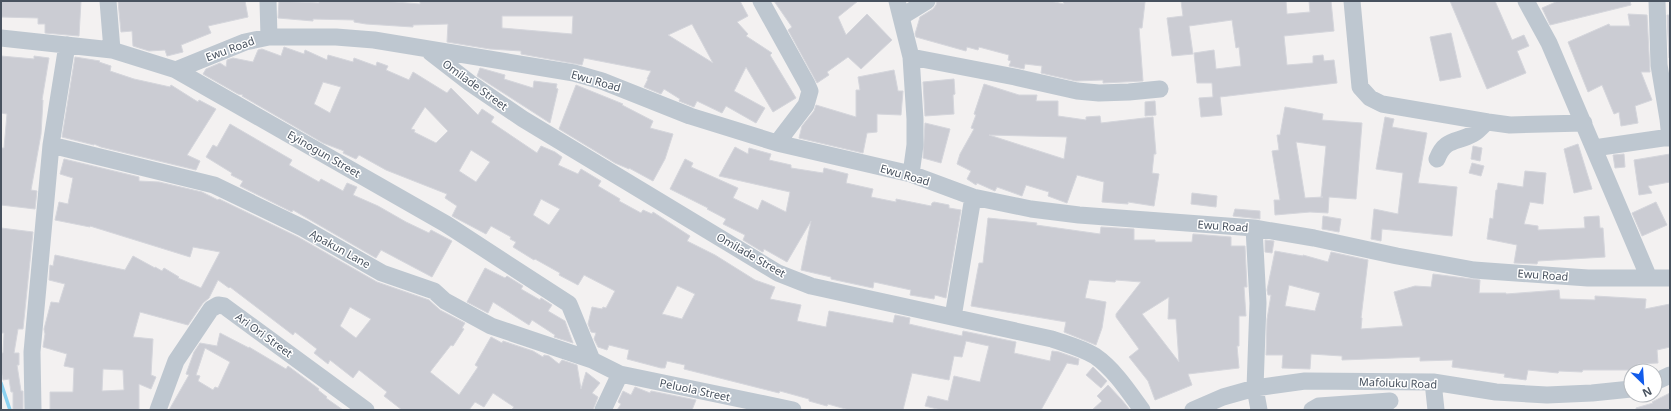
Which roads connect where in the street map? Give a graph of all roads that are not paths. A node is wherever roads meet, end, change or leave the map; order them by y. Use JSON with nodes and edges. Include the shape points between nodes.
{"nodes":[{"id":1,"x":108,"y":1,"type":"edge"},
{"id":2,"x":268,"y":1,"type":"edge"},
{"id":3,"x":761,"y":1,"type":"edge"},
{"id":4,"x":927,"y":1,"type":"edge"},
{"id":5,"x":1352,"y":1,"type":"edge"},
{"id":6,"x":1526,"y":1,"type":"edge"},
{"id":7,"x":1657,"y":1,"type":"edge"},
{"id":8,"x":899,"y":9,"type":"edge"},
{"id":9,"x":269,"y":37,"type":"junction"},
{"id":10,"x":1,"y":38,"type":"edge"},
{"id":11,"x":67,"y":45,"type":"junction"},
{"id":12,"x":426,"y":49,"type":"junction"},
{"id":13,"x":112,"y":50,"type":"junction"},
{"id":14,"x":911,"y":58,"type":"junction"},
{"id":15,"x":176,"y":70,"type":"junction"},
{"id":16,"x":1160,"y":90,"type":"dead end"},
{"id":17,"x":1488,"y":122,"type":"junction"},
{"id":18,"x":1584,"y":122,"type":"junction"},
{"id":19,"x":1670,"y":138,"type":"edge"},
{"id":20,"x":777,"y":143,"type":"junction"},
{"id":21,"x":51,"y":145,"type":"junction"},
{"id":22,"x":1594,"y":148,"type":"junction"},
{"id":23,"x":1437,"y":159,"type":"dead end"},
{"id":24,"x":911,"y":174,"type":"junction"},
{"id":25,"x":973,"y":197,"type":"junction"},
{"id":26,"x":1254,"y":228,"type":"junction"},
{"id":27,"x":1649,"y":278,"type":"junction"},
{"id":28,"x":1670,"y":278,"type":"edge"},
{"id":29,"x":953,"y":317,"type":"junction"},
{"id":30,"x":592,"y":360,"type":"junction"},
{"id":31,"x":620,"y":374,"type":"junction"},
{"id":32,"x":1433,"y":382,"type":"junction"},
{"id":33,"x":1255,"y":388,"type":"junction"},
{"id":34,"x":1623,"y":390,"type":"edge"},
{"id":35,"x":1390,"y":400,"type":"dead end"},
{"id":36,"x":33,"y":410,"type":"edge"},
{"id":37,"x":158,"y":410,"type":"edge"},
{"id":38,"x":366,"y":410,"type":"edge"},
{"id":39,"x":603,"y":410,"type":"edge"},
{"id":40,"x":793,"y":410,"type":"edge"},
{"id":41,"x":1142,"y":410,"type":"edge"},
{"id":42,"x":1193,"y":410,"type":"edge"},
{"id":43,"x":1259,"y":410,"type":"edge"},
{"id":44,"x":1312,"y":410,"type":"edge"},
{"id":45,"x":1436,"y":410,"type":"edge"}],
"edges":[{"from":1,"to":13,"type":"street"},
{"from":2,"to":9,"type":"street"},
{"from":3,"to":20,"type":"street","via":[[810,91],[806,105]]},
{"from":4,"to":8,"type":"street"},
{"from":5,"to":17,"type":"street","via":[[1360,87],[1370,98],[1382,104]]},
{"from":6,"to":18,"type":"street","via":[[1549,43]]},
{"from":7,"to":19,"type":"street","via":[[1659,65]]},
{"from":8,"to":14,"type":"street"},
{"from":9,"to":12,"type":"street","name":"Ewu Road","via":[[336,37],[374,40]]},
{"from":9,"to":15,"type":"street","name":"Ewu Road","via":[[245,42]]},
{"from":10,"to":11,"type":"street","name":"Eyinogun Street"},
{"from":11,"to":13,"type":"street","name":"Eyinogun Street"},
{"from":11,"to":21,"type":"street"},
{"from":12,"to":20,"type":"street","name":"Ewu Road","via":[[595,79],[690,116]]},
{"from":12,"to":29,"type":"street","name":"Omilade Street","via":[[523,119],[778,272],[811,286]]},
{"from":13,"to":15,"type":"street","name":"Eyinogun Street"},
{"from":14,"to":16,"type":"street","via":[[1015,77],[1077,92]]},
{"from":14,"to":24,"type":"street","via":[[915,119]]},
{"from":15,"to":30,"type":"street","name":"Eyinogun Street","via":[[446,224],[569,304]]},
{"from":17,"to":18,"type":"street","via":[[1510,125]]},
{"from":17,"to":23,"type":"street","via":[[1472,134],[1449,142]]},
{"from":18,"to":22,"type":"street"},
{"from":19,"to":22,"type":"street"},
{"from":20,"to":24,"type":"street","name":"Ewu Road"},
{"from":21,"to":30,"type":"street","name":"Apakun Lane","via":[[214,185],[303,228],[382,273],[434,291],[445,301],[491,326]]},
{"from":21,"to":36,"type":"street","via":[[32,352]]},
{"from":22,"to":27,"type":"street"},
{"from":24,"to":25,"type":"street","name":"Ewu Road"},
{"from":25,"to":26,"type":"street","name":"Ewu Road","via":[[1031,209],[1079,215]]},
{"from":25,"to":29,"type":"street"},
{"from":26,"to":27,"type":"street","name":"Ewu Road","via":[[1474,270],[1588,278]]},
{"from":26,"to":33,"type":"street","via":[[1258,303]]},
{"from":27,"to":28,"type":"street","name":"Ewu Road"},
{"from":29,"to":41,"type":"street","name":"Omilade Street","via":[[1052,339],[1095,356],[1110,370]]},
{"from":30,"to":31,"type":"street","name":"Apakun Lane"},
{"from":31,"to":39,"type":"street"},
{"from":31,"to":40,"type":"street","name":"Peluola Street"},
{"from":32,"to":33,"type":"street","name":"Mafoluku Road","via":[[1305,381]]},
{"from":32,"to":34,"type":"street","name":"Mafoluku Road","via":[[1496,392],[1547,395]]},
{"from":32,"to":45,"type":"street"},
{"from":33,"to":42,"type":"street","name":"Mafoluku Road","via":[[1223,397]]},
{"from":33,"to":43,"type":"street"},
{"from":35,"to":44,"type":"street","via":[[1319,406]]},
{"from":37,"to":38,"type":"street","name":"Ari Ori Street","via":[[176,361],[211,309],[218,305],[224,306]]}]}
